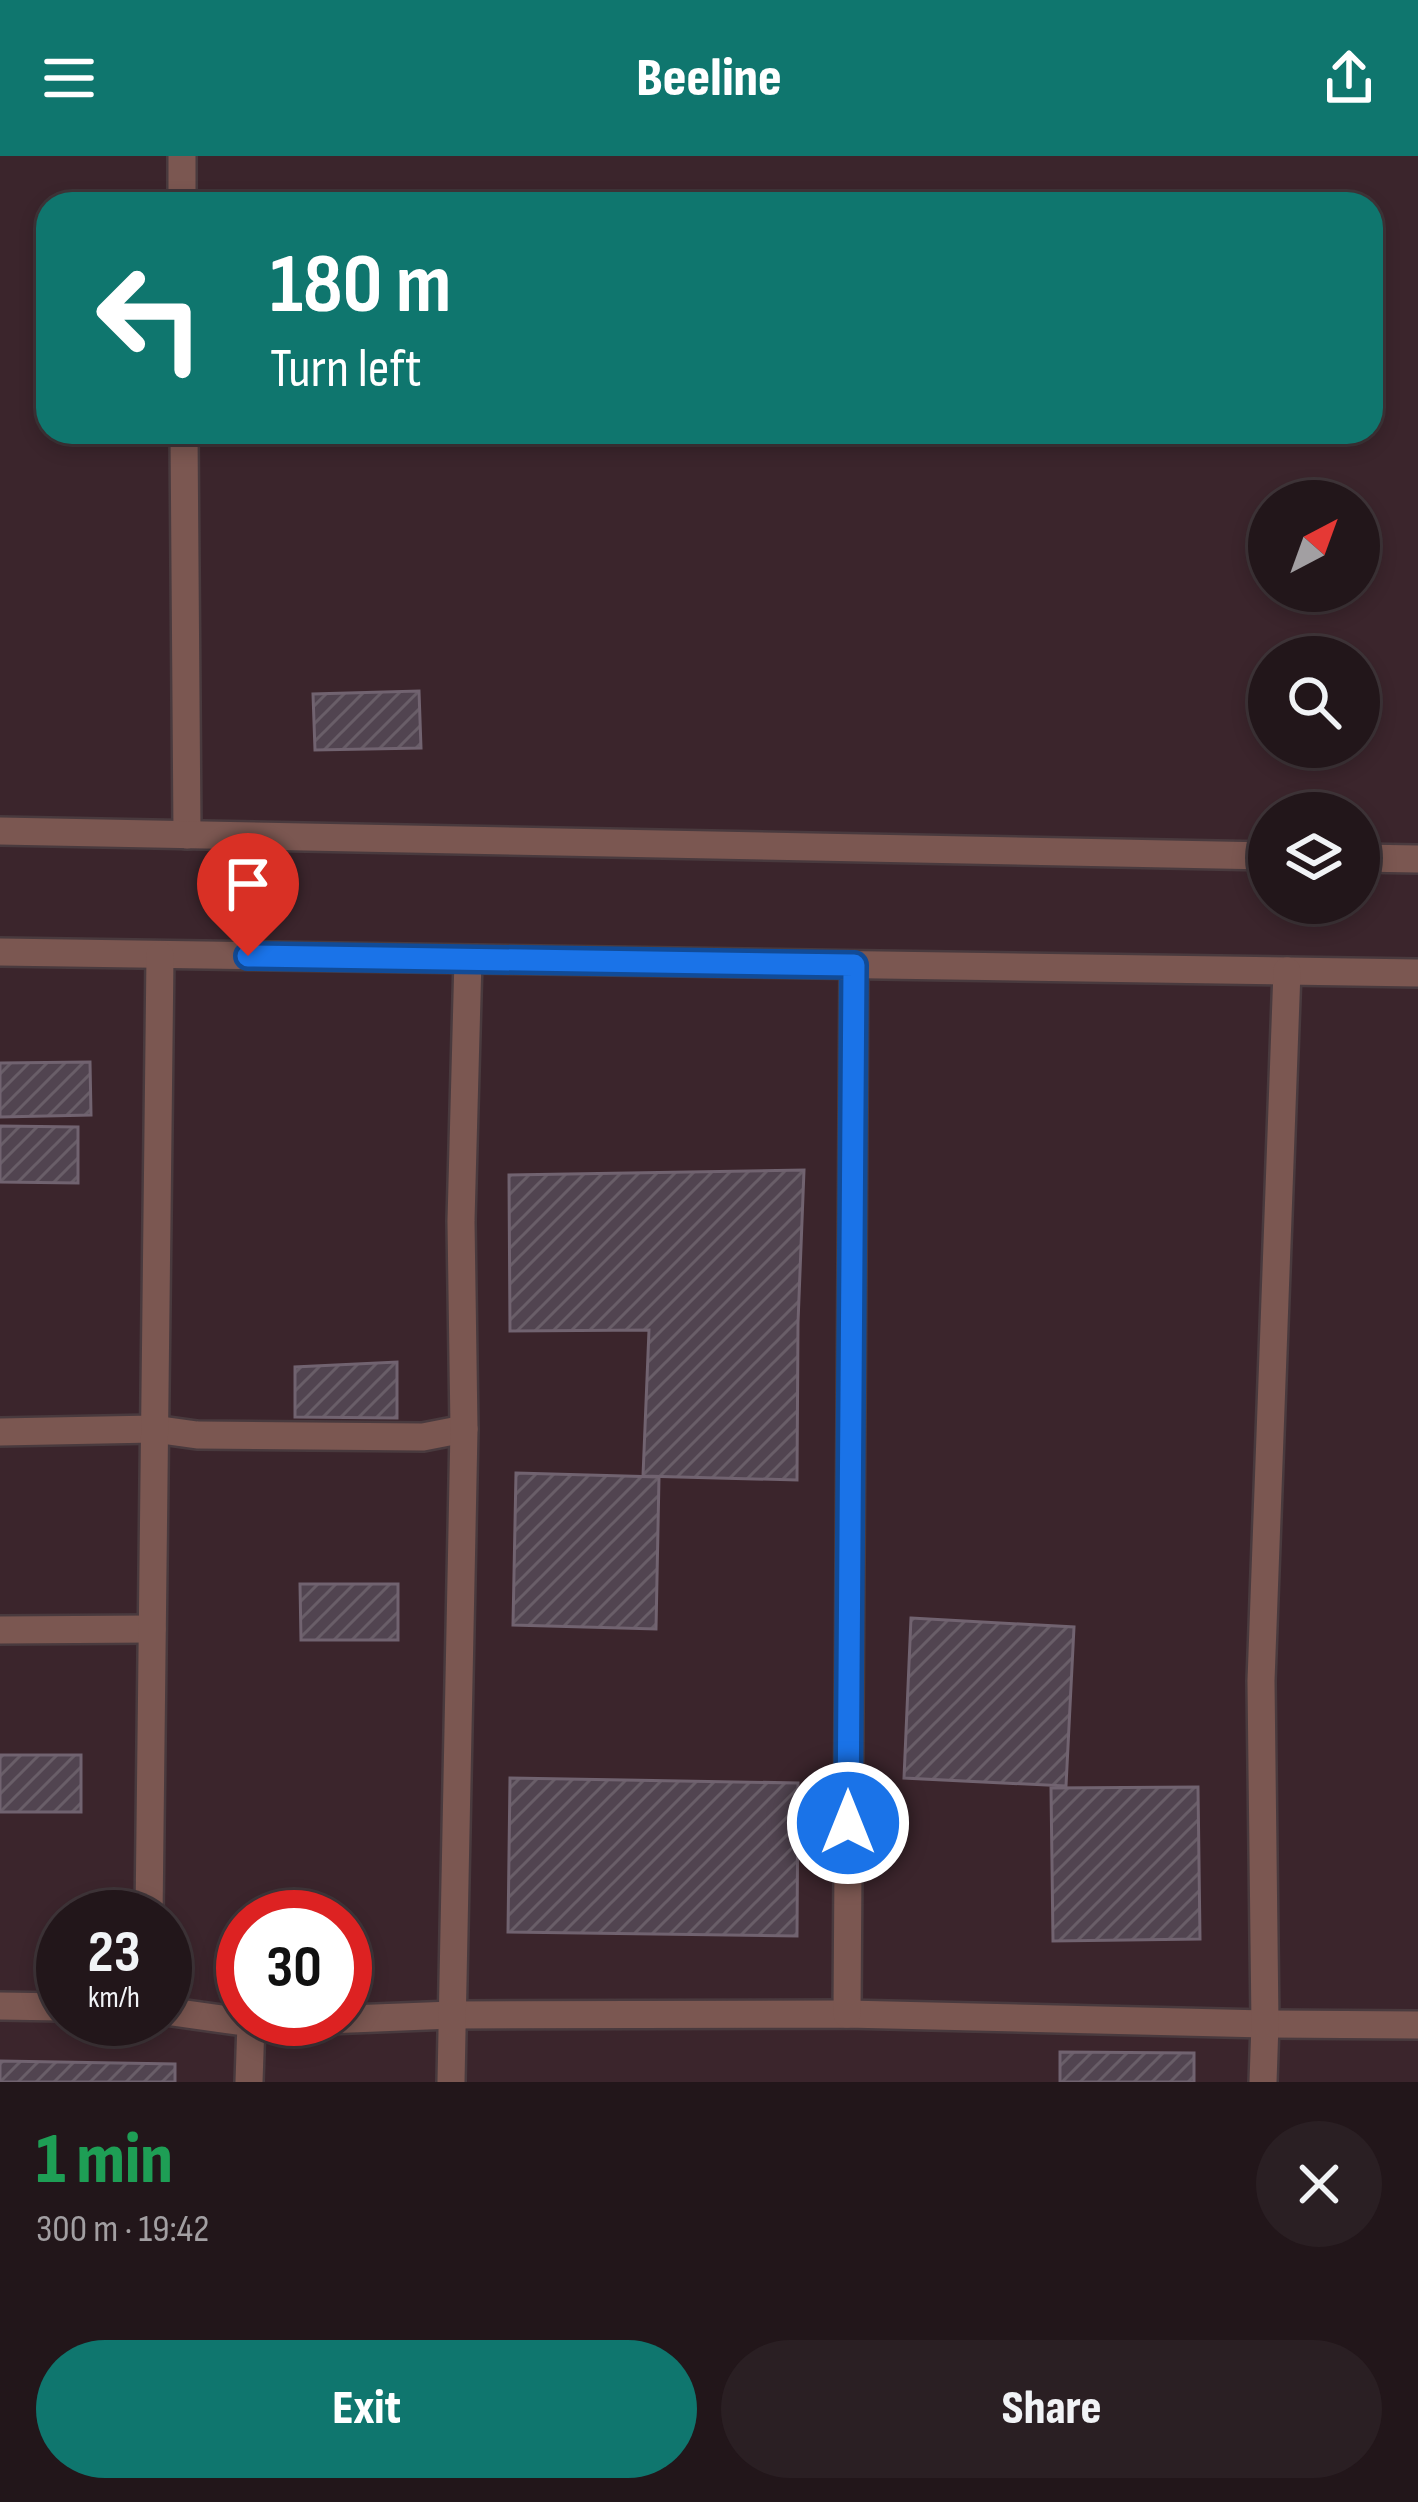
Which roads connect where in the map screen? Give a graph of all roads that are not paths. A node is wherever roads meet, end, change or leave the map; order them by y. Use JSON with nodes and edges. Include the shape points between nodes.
{"nodes":[{"id":1,"x":182,"y":156,"type":"edge"},
{"id":2,"x":182,"y":192,"type":"edge"},
{"id":3,"x":184,"y":444,"type":"edge"},
{"id":4,"x":0,"y":831,"type":"edge"},
{"id":5,"x":187,"y":836,"type":"junction"},
{"id":6,"x":1248,"y":856,"type":"edge"},
{"id":7,"x":1380,"y":858,"type":"edge"},
{"id":8,"x":1418,"y":859,"type":"edge"},
{"id":9,"x":0,"y":952,"type":"edge"},
{"id":10,"x":160,"y":955,"type":"junction"},
{"id":11,"x":468,"y":959,"type":"junction"},
{"id":12,"x":854,"y":965,"type":"junction"},
{"id":13,"x":1287,"y":971,"type":"junction"},
{"id":14,"x":1418,"y":973,"type":"edge"},
{"id":15,"x":154,"y":1429,"type":"junction"},
{"id":16,"x":464,"y":1429,"type":"junction"},
{"id":17,"x":0,"y":1432,"type":"edge"},
{"id":18,"x":152,"y":1629,"type":"junction"},
{"id":19,"x":0,"y":1630,"type":"edge"},
{"id":20,"x":149,"y":1890,"type":"edge"},
{"id":21,"x":0,"y":2006,"type":"edge"},
{"id":22,"x":36,"y":2007,"type":"edge"},
{"id":23,"x":847,"y":2014,"type":"junction"},
{"id":24,"x":452,"y":2015,"type":"junction"},
{"id":25,"x":372,"y":2018,"type":"edge"},
{"id":26,"x":1265,"y":2024,"type":"junction"},
{"id":27,"x":1418,"y":2024,"type":"edge"},
{"id":28,"x":250,"y":2046,"type":"edge"},
{"id":29,"x":249,"y":2082,"type":"edge"},
{"id":30,"x":451,"y":2082,"type":"edge"},
{"id":31,"x":1263,"y":2082,"type":"edge"}],
"edges":[{"from":1,"to":2,"type":"street"},
{"from":3,"to":5,"type":"street"},
{"from":4,"to":5,"type":"street"},
{"from":5,"to":6,"type":"street"},
{"from":7,"to":8,"type":"street"},
{"from":9,"to":10,"type":"street"},
{"from":10,"to":11,"type":"street"},
{"from":10,"to":15,"type":"street"},
{"from":11,"to":12,"type":"street"},
{"from":11,"to":16,"type":"street"},
{"from":12,"to":13,"type":"street"},
{"from":12,"to":23,"type":"street"},
{"from":13,"to":14,"type":"street"},
{"from":13,"to":26,"type":"street","via":[[1261,1681]]},
{"from":15,"to":16,"type":"street","via":[[423,1437]]},
{"from":15,"to":17,"type":"street"},
{"from":15,"to":18,"type":"street"},
{"from":16,"to":24,"type":"street"},
{"from":18,"to":19,"type":"street"},
{"from":18,"to":20,"type":"street"},
{"from":21,"to":22,"type":"street"},
{"from":23,"to":24,"type":"street"},
{"from":23,"to":26,"type":"street"},
{"from":24,"to":25,"type":"street"},
{"from":24,"to":30,"type":"street"},
{"from":26,"to":27,"type":"street"},
{"from":26,"to":31,"type":"street"},
{"from":28,"to":29,"type":"street"}]}
